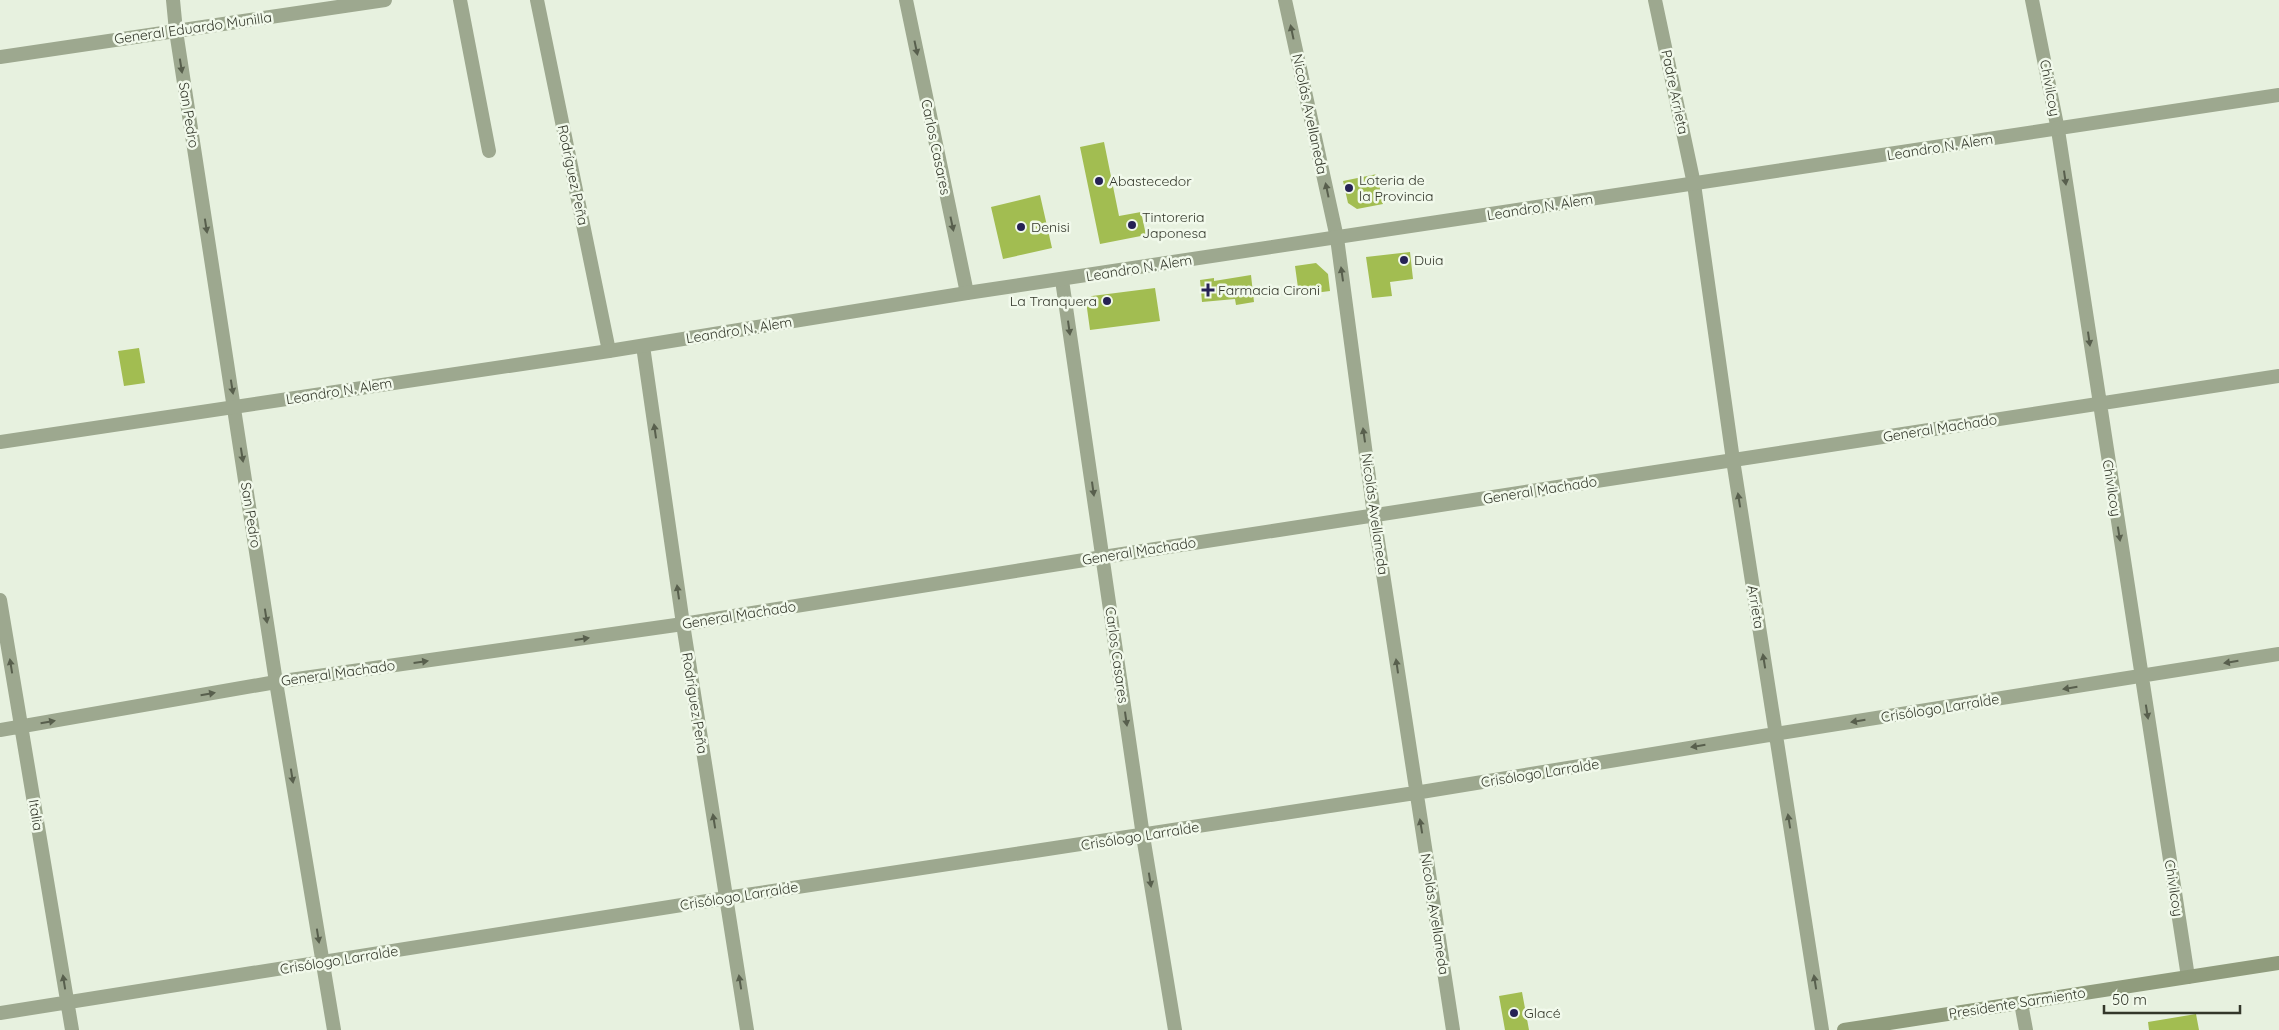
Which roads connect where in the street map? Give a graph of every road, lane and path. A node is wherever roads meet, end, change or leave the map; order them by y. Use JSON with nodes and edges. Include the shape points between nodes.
{"nodes":[{"id":1,"x":173,"y":0,"type":"edge"},
{"id":2,"x":385,"y":0,"type":"edge"},
{"id":3,"x":460,"y":0,"type":"edge"},
{"id":4,"x":537,"y":0,"type":"edge"},
{"id":5,"x":906,"y":0,"type":"edge"},
{"id":6,"x":1285,"y":0,"type":"edge"},
{"id":7,"x":1655,"y":0,"type":"edge"},
{"id":8,"x":2032,"y":0,"type":"edge"},
{"id":9,"x":176,"y":31,"type":"junction"},
{"id":10,"x":0,"y":58,"type":"edge"},
{"id":11,"x":2279,"y":95,"type":"edge"},
{"id":12,"x":2058,"y":130,"type":"junction"},
{"id":13,"x":489,"y":151,"type":"dead end"},
{"id":14,"x":1694,"y":184,"type":"junction"},
{"id":15,"x":1337,"y":238,"type":"junction"},
{"id":16,"x":1062,"y":280,"type":"junction"},
{"id":17,"x":967,"y":293,"type":"junction"},
{"id":18,"x":643,"y":346,"type":"junction"},
{"id":19,"x":609,"y":351,"type":"junction"},
{"id":20,"x":2279,"y":376,"type":"edge"},
{"id":21,"x":2099,"y":404,"type":"junction"},
{"id":22,"x":235,"y":407,"type":"junction"},
{"id":23,"x":0,"y":442,"type":"edge"},
{"id":24,"x":1733,"y":460,"type":"junction"},
{"id":25,"x":1374,"y":515,"type":"junction"},
{"id":26,"x":1103,"y":557,"type":"junction"},
{"id":27,"x":0,"y":600,"type":"edge"},
{"id":28,"x":683,"y":624,"type":"junction"},
{"id":29,"x":2279,"y":654,"type":"edge"},
{"id":30,"x":2141,"y":677,"type":"junction"},
{"id":31,"x":276,"y":682,"type":"junction"},
{"id":32,"x":21,"y":726,"type":"junction"},
{"id":33,"x":0,"y":730,"type":"edge"},
{"id":34,"x":1775,"y":734,"type":"junction"},
{"id":35,"x":1415,"y":793,"type":"junction"},
{"id":36,"x":1143,"y":836,"type":"junction"},
{"id":37,"x":726,"y":898,"type":"junction"},
{"id":38,"x":2279,"y":963,"type":"edge"},
{"id":39,"x":323,"y":964,"type":"junction"},
{"id":40,"x":2188,"y":977,"type":"junction"},
{"id":41,"x":67,"y":1002,"type":"junction"},
{"id":42,"x":2021,"y":1003,"type":"junction"},
{"id":43,"x":0,"y":1013,"type":"edge"},
{"id":44,"x":1870,"y":1028,"type":"edge"},
{"id":45,"x":72,"y":1030,"type":"edge"},
{"id":46,"x":334,"y":1030,"type":"edge"},
{"id":47,"x":748,"y":1030,"type":"edge"},
{"id":48,"x":1174,"y":1030,"type":"edge"},
{"id":49,"x":1453,"y":1030,"type":"edge"},
{"id":50,"x":1822,"y":1030,"type":"edge"},
{"id":51,"x":1844,"y":1030,"type":"edge"},
{"id":52,"x":2026,"y":1030,"type":"edge"}],
"edges":[{"from":1,"to":9,"type":"street","name":"San Pedro"},
{"from":2,"to":9,"type":"street","name":"General Eduardo Munilla"},
{"from":3,"to":13,"type":"street"},
{"from":4,"to":19,"type":"street","name":"Rodríguez Peña"},
{"from":5,"to":17,"type":"street","name":"Carlos Casares","one_way":true},
{"from":15,"to":6,"type":"street","name":"Nicolás Avellaneda","one_way":true},
{"from":7,"to":14,"type":"street","name":"Padre Arrieta"},
{"from":8,"to":12,"type":"street","name":"Chivilcoy"},
{"from":9,"to":10,"type":"street","name":"General Eduardo Munilla"},
{"from":9,"to":22,"type":"street","name":"San Pedro","one_way":true},
{"from":11,"to":12,"type":"street","name":"Leandro N. Alem"},
{"from":12,"to":14,"type":"street","name":"Leandro N. Alem"},
{"from":12,"to":21,"type":"street","name":"Chivilcoy","one_way":true},
{"from":14,"to":15,"type":"street","name":"Leandro N. Alem"},
{"from":14,"to":24,"type":"street","name":"Arrieta"},
{"from":15,"to":16,"type":"street","name":"Leandro N. Alem"},
{"from":25,"to":15,"type":"street","name":"Nicolás Avellaneda","one_way":true},
{"from":16,"to":17,"type":"street","name":"Leandro N. Alem"},
{"from":16,"to":26,"type":"street","name":"Carlos Casares","one_way":true},
{"from":17,"to":18,"type":"street","name":"Leandro N. Alem"},
{"from":18,"to":19,"type":"street","name":"Leandro N. Alem"},
{"from":28,"to":18,"type":"street","name":"Rodríguez Peña","one_way":true},
{"from":19,"to":22,"type":"street","name":"Leandro N. Alem"},
{"from":20,"to":21,"type":"street","name":"General Machado"},
{"from":21,"to":24,"type":"street","name":"General Machado"},
{"from":21,"to":30,"type":"street","name":"Chivilcoy","one_way":true},
{"from":22,"to":23,"type":"street","name":"Leandro N. Alem"},
{"from":22,"to":31,"type":"street","name":"San Pedro","one_way":true},
{"from":24,"to":25,"type":"street","name":"General Machado"},
{"from":34,"to":24,"type":"street","name":"Arrieta","one_way":true},
{"from":25,"to":26,"type":"street","name":"General Machado"},
{"from":35,"to":25,"type":"street","name":"Nicolás Avellaneda","one_way":true},
{"from":26,"to":28,"type":"street","name":"General Machado"},
{"from":26,"to":36,"type":"street","name":"Carlos Casares","one_way":true},
{"from":32,"to":27,"type":"street","name":"Italia","one_way":true},
{"from":31,"to":28,"type":"street","name":"General Machado","one_way":true},
{"from":37,"to":28,"type":"street","name":"Rodríguez Peña","one_way":true},
{"from":29,"to":30,"type":"street","name":"Crisólogo Larralde","one_way":true},
{"from":30,"to":34,"type":"street","name":"Crisólogo Larralde","one_way":true},
{"from":30,"to":40,"type":"street","name":"Chivilcoy","one_way":true},
{"from":32,"to":31,"type":"street","name":"General Machado","one_way":true},
{"from":31,"to":39,"type":"street","name":"San Pedro","one_way":true},
{"from":32,"to":33,"type":"street","name":"General Machado"},
{"from":41,"to":32,"type":"street","name":"Italia","one_way":true},
{"from":34,"to":35,"type":"street","name":"Crisólogo Larralde","one_way":true},
{"from":50,"to":34,"type":"street","name":"Arrieta","one_way":true},
{"from":35,"to":36,"type":"street","name":"Crisólogo Larralde"},
{"from":49,"to":35,"type":"street","name":"Nicolás Avellaneda","one_way":true},
{"from":36,"to":37,"type":"street","name":"Crisólogo Larralde"},
{"from":36,"to":48,"type":"street","name":"Carlos Casares","one_way":true},
{"from":37,"to":39,"type":"street","name":"Crisólogo Larralde"},
{"from":47,"to":37,"type":"street","name":"Rodríguez Peña","one_way":true},
{"from":38,"to":40,"type":"main road","name":"Presidente Sarmiento"},
{"from":39,"to":41,"type":"street","name":"Crisólogo Larralde"},
{"from":39,"to":46,"type":"street","name":"San Pedro"},
{"from":40,"to":42,"type":"main road","name":"Presidente Sarmiento"},
{"from":41,"to":43,"type":"street","name":"Crisólogo Larralde"},
{"from":41,"to":45,"type":"street","name":"Italia"},
{"from":42,"to":44,"type":"main road","name":"Presidente Sarmiento"},
{"from":42,"to":52,"type":"street"},
{"from":44,"to":51,"type":"main road","name":"Presidente Sarmiento"}]}
